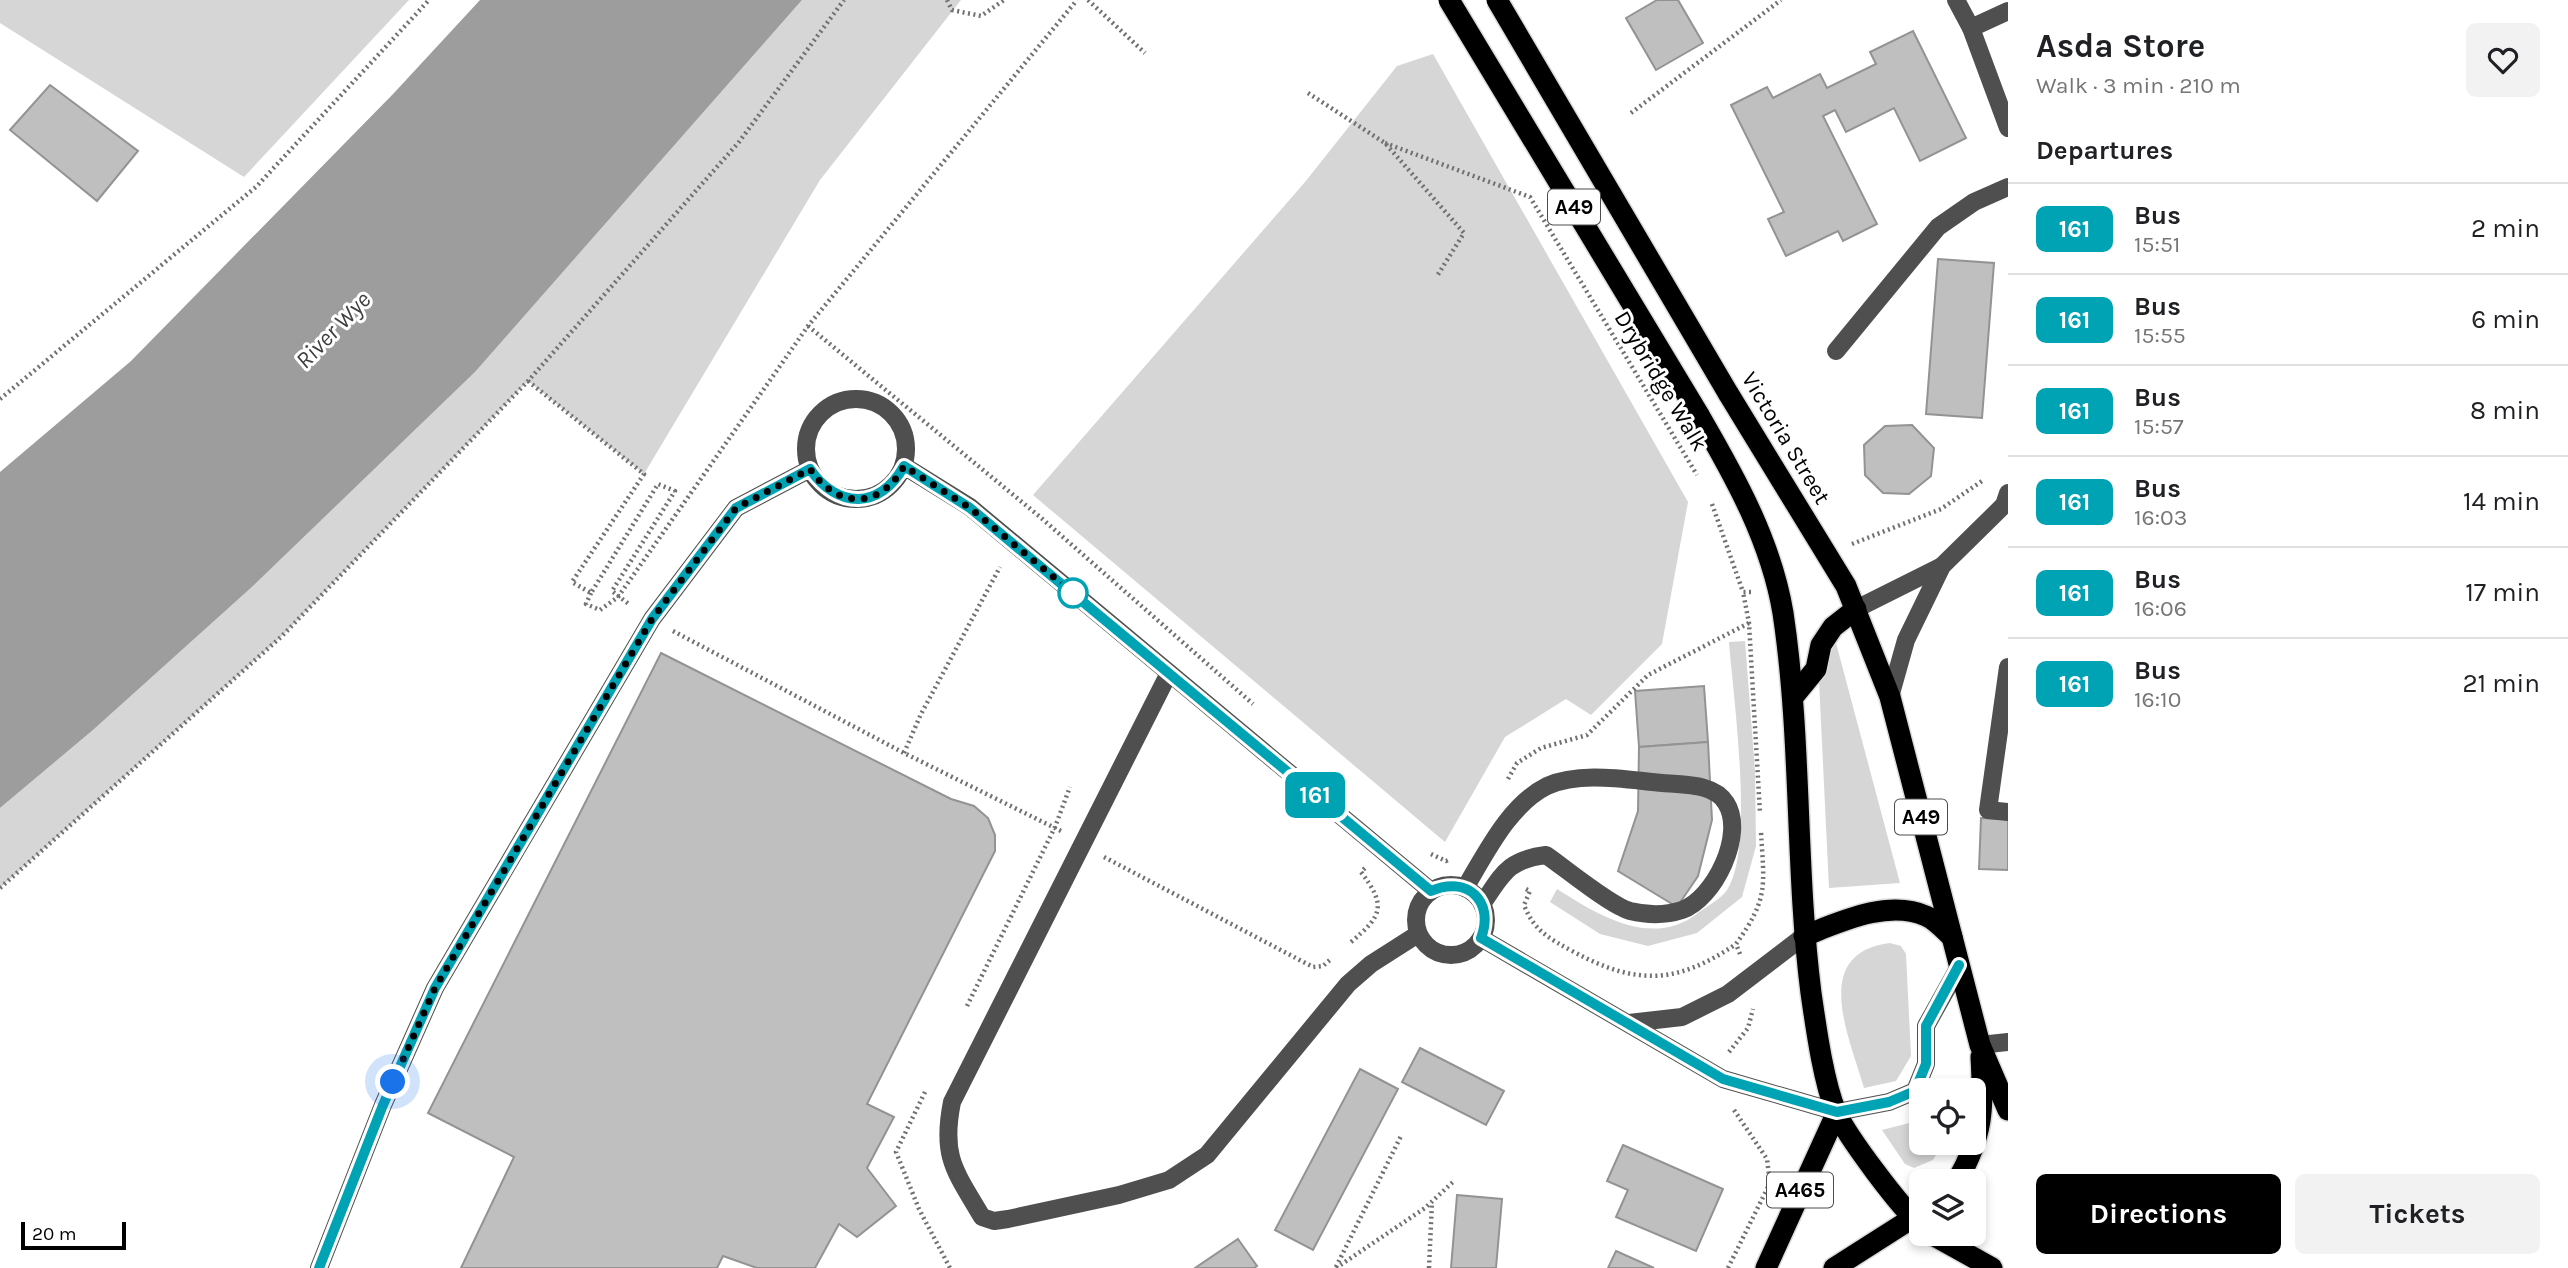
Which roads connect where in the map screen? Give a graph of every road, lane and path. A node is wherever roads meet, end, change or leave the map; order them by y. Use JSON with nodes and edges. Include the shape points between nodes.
{"nodes":[{"id":1,"x":429,"y":0,"type":"edge"},
{"id":2,"x":844,"y":0,"type":"edge"},
{"id":3,"x":947,"y":0,"type":"edge"},
{"id":4,"x":1004,"y":0,"type":"edge"},
{"id":5,"x":1077,"y":0,"type":"edge"},
{"id":6,"x":1088,"y":0,"type":"edge"},
{"id":7,"x":1449,"y":0,"type":"edge"},
{"id":8,"x":1497,"y":0,"type":"edge"},
{"id":9,"x":1781,"y":0,"type":"edge"},
{"id":10,"x":1956,"y":0,"type":"edge"},
{"id":11,"x":2008,"y":11,"type":"edge"},
{"id":12,"x":1971,"y":28,"type":"junction"},
{"id":13,"x":1145,"y":53,"type":"dead end"},
{"id":14,"x":1308,"y":93,"type":"dead end"},
{"id":15,"x":1632,"y":114,"type":"dead end"},
{"id":16,"x":2008,"y":128,"type":"edge"},
{"id":17,"x":1385,"y":143,"type":"junction"},
{"id":18,"x":2008,"y":187,"type":"edge"},
{"id":19,"x":1437,"y":276,"type":"dead end"},
{"id":20,"x":808,"y":326,"type":"junction"},
{"id":21,"x":1836,"y":351,"type":"dead end"},
{"id":22,"x":528,"y":381,"type":"junction"},
{"id":23,"x":0,"y":398,"type":"edge"},
{"id":24,"x":904,"y":466,"type":"junction"},
{"id":25,"x":810,"y":469,"type":"junction"},
{"id":26,"x":1703,"y":485,"type":"dead end"},
{"id":27,"x":1710,"y":497,"type":"dead end"},
{"id":28,"x":2007,"y":503,"type":"edge"},
{"id":29,"x":1039,"y":516,"type":"junction"},
{"id":30,"x":1016,"y":545,"type":"junction"},
{"id":31,"x":1942,"y":566,"type":"junction"},
{"id":32,"x":1743,"y":592,"type":"dead end"},
{"id":33,"x":591,"y":593,"type":"junction"},
{"id":34,"x":618,"y":597,"type":"junction"},
{"id":35,"x":1856,"y":610,"type":"junction"},
{"id":36,"x":652,"y":619,"type":"junction"},
{"id":37,"x":1749,"y":623,"type":"dead end"},
{"id":38,"x":2008,"y":667,"type":"edge"},
{"id":39,"x":1169,"y":673,"type":"junction"},
{"id":40,"x":1793,"y":696,"type":"junction"},
{"id":41,"x":1890,"y":697,"type":"junction"},
{"id":42,"x":1264,"y":713,"type":"dead end"},
{"id":43,"x":904,"y":753,"type":"junction"},
{"id":44,"x":1504,"y":786,"type":"dead end"},
{"id":45,"x":2008,"y":812,"type":"edge"},
{"id":46,"x":1082,"y":845,"type":"junction"},
{"id":47,"x":1380,"y":849,"type":"junction"},
{"id":48,"x":1422,"y":849,"type":"dead end"},
{"id":49,"x":1485,"y":855,"type":"junction"},
{"id":50,"x":1505,"y":870,"type":"junction"},
{"id":51,"x":0,"y":888,"type":"edge"},
{"id":52,"x":1465,"y":888,"type":"junction"},
{"id":53,"x":1431,"y":891,"type":"junction"},
{"id":54,"x":1482,"y":904,"type":"junction"},
{"id":55,"x":1419,"y":934,"type":"junction"},
{"id":56,"x":1804,"y":936,"type":"junction"},
{"id":57,"x":1952,"y":937,"type":"junction"},
{"id":58,"x":1481,"y":938,"type":"junction"},
{"id":59,"x":1350,"y":943,"type":"dead end"},
{"id":60,"x":1736,"y":944,"type":"dead end"},
{"id":61,"x":1341,"y":951,"type":"dead end"},
{"id":62,"x":1959,"y":965,"type":"junction"},
{"id":63,"x":1629,"y":1023,"type":"junction"},
{"id":64,"x":2008,"y":1042,"type":"edge"},
{"id":65,"x":1980,"y":1045,"type":"junction"},
{"id":66,"x":2008,"y":1111,"type":"edge"},
{"id":67,"x":1837,"y":1112,"type":"junction"},
{"id":68,"x":1401,"y":1136,"type":"dead end"},
{"id":69,"x":1964,"y":1169,"type":"edge"},
{"id":70,"x":1454,"y":1181,"type":"dead end"},
{"id":71,"x":1432,"y":1202,"type":"junction"},
{"id":72,"x":1909,"y":1207,"type":"edge"},
{"id":73,"x":1909,"y":1224,"type":"edge"},
{"id":74,"x":936,"y":1243,"type":"dead end"},
{"id":75,"x":1953,"y":1246,"type":"edge"},
{"id":76,"x":318,"y":1268,"type":"edge"},
{"id":77,"x":950,"y":1268,"type":"edge"},
{"id":78,"x":1335,"y":1268,"type":"edge"},
{"id":79,"x":1429,"y":1268,"type":"edge"},
{"id":80,"x":1766,"y":1268,"type":"edge"},
{"id":81,"x":1834,"y":1268,"type":"edge"},
{"id":82,"x":1992,"y":1268,"type":"edge"}],
"edges":[{"from":1,"to":23,"type":"path","via":[[257,186]]},
{"from":2,"to":22,"type":"path","via":[[739,142]]},
{"from":3,"to":4,"type":"path","via":[[952,10],[981,16]]},
{"from":5,"to":20,"type":"path"},
{"from":6,"to":13,"type":"path"},
{"from":7,"to":40,"type":"highway","number":"A49","bridge":true,"via":[[1699,415],[1753,514],[1778,589]]},
{"from":8,"to":35,"type":"highway","name":"Victoria Street","number":"A49","bridge":true,"via":[[1846,586]]},
{"from":9,"to":15,"type":"path"},
{"from":10,"to":12,"type":"street"},
{"from":11,"to":12,"type":"street"},
{"from":12,"to":16,"type":"street"},
{"from":14,"to":17,"type":"path"},
{"from":17,"to":19,"type":"path","via":[[1464,233]]},
{"from":17,"to":26,"type":"path","name":"Drybridge Walk","via":[[1530,197]]},
{"from":18,"to":21,"type":"street","via":[[1974,202],[1938,227]]},
{"from":20,"to":29,"type":"path"},
{"from":20,"to":34,"type":"path"},
{"from":22,"to":33,"type":"path","via":[[644,474],[572,582]]},
{"from":22,"to":51,"type":"path","via":[[282,636]]},
{"from":24,"to":25,"type":"street","via":[[885,491],[851,499],[827,489]]},
{"from":24,"to":25,"type":"street","via":[[906,435],[899,421],[888,409],[858,398],[828,407],[815,419],[807,435]]},
{"from":24,"to":30,"type":"street","via":[[970,508]]},
{"from":25,"to":36,"type":"street","via":[[736,508]]},
{"from":27,"to":32,"type":"path"},
{"from":28,"to":31,"type":"street"},
{"from":29,"to":30,"type":"path"},
{"from":29,"to":42,"type":"path"},
{"from":30,"to":39,"type":"street"},
{"from":30,"to":43,"type":"path","via":[[1000,565]]},
{"from":31,"to":35,"type":"street"},
{"from":31,"to":41,"type":"street","via":[[1906,640]]},
{"from":33,"to":34,"type":"path","via":[[586,604],[600,610]]},
{"from":33,"to":34,"type":"path","via":[[658,484],[675,491],[612,592]]},
{"from":34,"to":36,"type":"path"},
{"from":35,"to":40,"type":"highway","via":[[1833,626],[1821,645],[1816,669]]},
{"from":35,"to":41,"type":"highway","name":"Victoria Street","number":"A49"},
{"from":36,"to":43,"type":"path"},
{"from":36,"to":76,"type":"street","via":[[435,988]]},
{"from":37,"to":44,"type":"path","via":[[1648,676],[1587,735],[1541,748],[1517,763]]},
{"from":38,"to":45,"type":"street","via":[[1988,810]]},
{"from":39,"to":46,"type":"street"},
{"from":39,"to":47,"type":"street"},
{"from":40,"to":56,"type":"highway","number":"A49"},
{"from":41,"to":57,"type":"highway","name":"Victoria Street","number":"A49"},
{"from":43,"to":46,"type":"path","via":[[1055,827]]},
{"from":46,"to":55,"type":"street","via":[[952,1102],[946,1134],[950,1163],[982,1217],[994,1221],[1169,1180],[1207,1154],[1348,984]]},
{"from":46,"to":61,"type":"path","via":[[1313,967],[1323,966]]},
{"from":47,"to":53,"type":"street"},
{"from":47,"to":59,"type":"path","via":[[1361,872],[1379,904],[1375,922]]},
{"from":48,"to":49,"type":"path","via":[[1446,861],[1466,852],[1471,843]]},
{"from":49,"to":50,"type":"street","via":[[1514,812],[1547,786],[1582,778],[1706,788],[1726,803],[1732,829],[1727,857],[1712,887],[1684,909],[1656,915],[1626,910],[1546,855],[1523,858]]},
{"from":49,"to":52,"type":"street"},
{"from":50,"to":54,"type":"street"},
{"from":50,"to":60,"type":"path","via":[[1530,891],[1524,905],[1542,935],[1606,969],[1634,976],[1665,975],[1694,968]]},
{"from":52,"to":53,"type":"street","via":[[1453,885]]},
{"from":52,"to":54,"type":"street"},
{"from":53,"to":55,"type":"street","via":[[1417,910]]},
{"from":54,"to":58,"type":"street","via":[[1485,927]]},
{"from":55,"to":58,"type":"street","via":[[1425,944],[1446,955],[1466,951]]},
{"from":56,"to":57,"type":"highway","via":[[1844,920],[1907,911],[1928,916]]},
{"from":56,"to":63,"type":"street","via":[[1727,994],[1682,1017]]},
{"from":56,"to":67,"type":"highway","via":[[1816,1027]]},
{"from":57,"to":62,"type":"highway","name":"Victoria Street"},
{"from":58,"to":63,"type":"street"},
{"from":62,"to":65,"type":"highway","name":"Victoria Street"},
{"from":62,"to":67,"type":"street","via":[[1926,1026],[1926,1064],[1915,1091],[1889,1102]]},
{"from":63,"to":67,"type":"street","via":[[1723,1079]]},
{"from":64,"to":65,"type":"street"},
{"from":65,"to":66,"type":"highway"},
{"from":65,"to":69,"type":"highway","via":[[1982,1122]]},
{"from":67,"to":72,"type":"highway"},
{"from":67,"to":80,"type":"highway","number":"A465"},
{"from":68,"to":78,"type":"path"},
{"from":70,"to":71,"type":"path"},
{"from":71,"to":78,"type":"path"},
{"from":71,"to":79,"type":"path"},
{"from":73,"to":81,"type":"highway"},
{"from":74,"to":77,"type":"path"},
{"from":75,"to":82,"type":"highway"}]}
